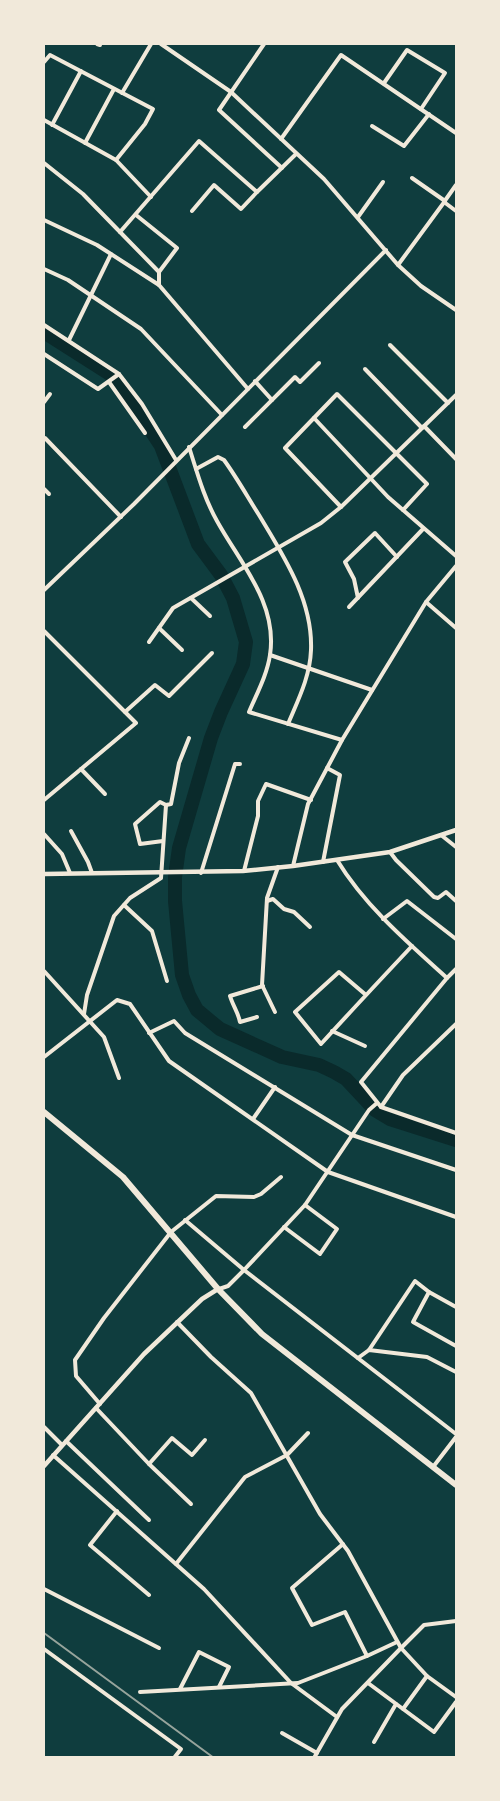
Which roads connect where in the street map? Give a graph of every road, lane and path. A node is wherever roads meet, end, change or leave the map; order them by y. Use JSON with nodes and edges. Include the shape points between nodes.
{"nodes":[{"id":1,"x":151,"y":44,"type":"edge"},
{"id":2,"x":161,"y":44,"type":"edge"},
{"id":3,"x":264,"y":44,"type":"edge"},
{"id":4,"x":44,"y":62,"type":"edge"},
{"id":5,"x":81,"y":71,"type":"junction"},
{"id":6,"x":384,"y":83,"type":"junction"},
{"id":7,"x":114,"y":89,"type":"junction"},
{"id":8,"x":122,"y":93,"type":"junction"},
{"id":9,"x":231,"y":93,"type":"junction"},
{"id":10,"x":421,"y":109,"type":"junction"},
{"id":11,"x":429,"y":114,"type":"junction"},
{"id":12,"x":44,"y":120,"type":"edge"},
{"id":13,"x":52,"y":125,"type":"junction"},
{"id":14,"x":372,"y":126,"type":"dead end"},
{"id":15,"x":456,"y":133,"type":"edge"},
{"id":16,"x":281,"y":139,"type":"junction"},
{"id":17,"x":85,"y":143,"type":"junction"},
{"id":18,"x":296,"y":154,"type":"junction"},
{"id":19,"x":116,"y":160,"type":"junction"},
{"id":20,"x":44,"y":163,"type":"edge"},
{"id":21,"x":282,"y":168,"type":"junction"},
{"id":22,"x":412,"y":178,"type":"dead end"},
{"id":23,"x":383,"y":182,"type":"dead end"},
{"id":24,"x":456,"y":185,"type":"edge"},
{"id":25,"x":257,"y":192,"type":"junction"},
{"id":26,"x":151,"y":197,"type":"junction"},
{"id":27,"x":445,"y":201,"type":"junction"},
{"id":28,"x":192,"y":211,"type":"dead end"},
{"id":29,"x":456,"y":211,"type":"edge"},
{"id":30,"x":136,"y":215,"type":"junction"},
{"id":31,"x":358,"y":217,"type":"junction"},
{"id":32,"x":44,"y":220,"type":"edge"},
{"id":33,"x":120,"y":232,"type":"junction"},
{"id":34,"x":386,"y":250,"type":"junction"},
{"id":35,"x":111,"y":254,"type":"junction"},
{"id":36,"x":398,"y":265,"type":"junction"},
{"id":37,"x":44,"y":269,"type":"edge"},
{"id":38,"x":159,"y":272,"type":"junction"},
{"id":39,"x":159,"y":285,"type":"junction"},
{"id":40,"x":91,"y":296,"type":"junction"},
{"id":41,"x":456,"y":310,"type":"edge"},
{"id":42,"x":44,"y":325,"type":"edge"},
{"id":43,"x":69,"y":340,"type":"junction"},
{"id":44,"x":390,"y":345,"type":"dead end"},
{"id":45,"x":44,"y":354,"type":"edge"},
{"id":46,"x":319,"y":363,"type":"dead end"},
{"id":47,"x":365,"y":369,"type":"dead end"},
{"id":48,"x":118,"y":375,"type":"junction"},
{"id":49,"x":110,"y":381,"type":"junction"},
{"id":50,"x":255,"y":381,"type":"junction"},
{"id":51,"x":248,"y":389,"type":"junction"},
{"id":52,"x":50,"y":394,"type":"dead end"},
{"id":53,"x":456,"y":394,"type":"edge"},
{"id":54,"x":272,"y":400,"type":"junction"},
{"id":55,"x":44,"y":402,"type":"edge"},
{"id":56,"x":448,"y":403,"type":"junction"},
{"id":57,"x":222,"y":415,"type":"junction"},
{"id":58,"x":314,"y":418,"type":"junction"},
{"id":59,"x":245,"y":427,"type":"dead end"},
{"id":60,"x":423,"y":427,"type":"junction"},
{"id":61,"x":145,"y":433,"type":"dead end"},
{"id":62,"x":44,"y":437,"type":"edge"},
{"id":63,"x":189,"y":447,"type":"junction"},
{"id":64,"x":396,"y":453,"type":"junction"},
{"id":65,"x":456,"y":459,"type":"edge"},
{"id":66,"x":176,"y":460,"type":"junction"},
{"id":67,"x":196,"y":469,"type":"junction"},
{"id":68,"x":370,"y":478,"type":"junction"},
{"id":69,"x":44,"y":489,"type":"edge"},
{"id":70,"x":49,"y":494,"type":"dead end"},
{"id":71,"x":341,"y":507,"type":"junction"},
{"id":72,"x":403,"y":510,"type":"junction"},
{"id":73,"x":121,"y":517,"type":"junction"},
{"id":74,"x":423,"y":529,"type":"junction"},
{"id":75,"x":279,"y":548,"type":"junction"},
{"id":76,"x":456,"y":556,"type":"edge"},
{"id":77,"x":397,"y":557,"type":"junction"},
{"id":78,"x":456,"y":566,"type":"edge"},
{"id":79,"x":245,"y":567,"type":"junction"},
{"id":80,"x":44,"y":590,"type":"edge"},
{"id":81,"x":191,"y":598,"type":"junction"},
{"id":82,"x":358,"y":598,"type":"junction"},
{"id":83,"x":426,"y":602,"type":"junction"},
{"id":84,"x":349,"y":607,"type":"dead end"},
{"id":85,"x":210,"y":616,"type":"dead end"},
{"id":86,"x":159,"y":628,"type":"junction"},
{"id":87,"x":456,"y":628,"type":"edge"},
{"id":88,"x":44,"y":631,"type":"edge"},
{"id":89,"x":149,"y":642,"type":"dead end"},
{"id":90,"x":182,"y":650,"type":"dead end"},
{"id":91,"x":212,"y":653,"type":"dead end"},
{"id":92,"x":270,"y":655,"type":"junction"},
{"id":93,"x":308,"y":668,"type":"junction"},
{"id":94,"x":372,"y":690,"type":"junction"},
{"id":95,"x":125,"y":712,"type":"junction"},
{"id":96,"x":288,"y":724,"type":"junction"},
{"id":97,"x":189,"y":738,"type":"dead end"},
{"id":98,"x":342,"y":740,"type":"junction"},
{"id":99,"x":240,"y":764,"type":"dead end"},
{"id":100,"x":327,"y":768,"type":"junction"},
{"id":101,"x":81,"y":769,"type":"junction"},
{"id":102,"x":105,"y":794,"type":"dead end"},
{"id":103,"x":44,"y":800,"type":"edge"},
{"id":104,"x":311,"y":800,"type":"junction"},
{"id":105,"x":166,"y":805,"type":"junction"},
{"id":106,"x":456,"y":830,"type":"edge"},
{"id":107,"x":71,"y":831,"type":"dead end"},
{"id":108,"x":44,"y":834,"type":"edge"},
{"id":109,"x":441,"y":835,"type":"junction"},
{"id":110,"x":163,"y":841,"type":"junction"},
{"id":111,"x":456,"y":847,"type":"edge"},
{"id":112,"x":390,"y":852,"type":"junction"},
{"id":113,"x":337,"y":860,"type":"junction"},
{"id":114,"x":323,"y":861,"type":"junction"},
{"id":115,"x":293,"y":866,"type":"junction"},
{"id":116,"x":278,"y":867,"type":"junction"},
{"id":117,"x":244,"y":871,"type":"junction"},
{"id":118,"x":70,"y":873,"type":"junction"},
{"id":119,"x":92,"y":873,"type":"junction"},
{"id":120,"x":162,"y":873,"type":"junction"},
{"id":121,"x":201,"y":873,"type":"junction"},
{"id":122,"x":44,"y":874,"type":"edge"},
{"id":123,"x":267,"y":901,"type":"junction"},
{"id":124,"x":456,"y":901,"type":"edge"},
{"id":125,"x":124,"y":905,"type":"junction"},
{"id":126,"x":383,"y":919,"type":"junction"},
{"id":127,"x":310,"y":927,"type":"dead end"},
{"id":128,"x":456,"y":939,"type":"edge"},
{"id":129,"x":412,"y":946,"type":"junction"},
{"id":130,"x":456,"y":969,"type":"edge"},
{"id":131,"x":44,"y":970,"type":"edge"},
{"id":132,"x":447,"y":978,"type":"junction"},
{"id":133,"x":167,"y":981,"type":"dead end"},
{"id":134,"x":263,"y":986,"type":"junction"},
{"id":135,"x":366,"y":995,"type":"junction"},
{"id":136,"x":275,"y":1012,"type":"dead end"},
{"id":137,"x":84,"y":1014,"type":"junction"},
{"id":138,"x":257,"y":1017,"type":"dead end"},
{"id":139,"x":91,"y":1022,"type":"junction"},
{"id":140,"x":456,"y":1024,"type":"edge"},
{"id":141,"x":332,"y":1031,"type":"junction"},
{"id":142,"x":148,"y":1033,"type":"junction"},
{"id":143,"x":365,"y":1046,"type":"dead end"},
{"id":144,"x":44,"y":1057,"type":"edge"},
{"id":145,"x":119,"y":1078,"type":"dead end"},
{"id":146,"x":274,"y":1087,"type":"junction"},
{"id":147,"x":376,"y":1104,"type":"junction"},
{"id":148,"x":381,"y":1107,"type":"junction"},
{"id":149,"x":44,"y":1112,"type":"edge"},
{"id":150,"x":253,"y":1119,"type":"junction"},
{"id":151,"x":456,"y":1133,"type":"edge"},
{"id":152,"x":352,"y":1134,"type":"junction"},
{"id":153,"x":456,"y":1170,"type":"edge"},
{"id":154,"x":328,"y":1172,"type":"junction"},
{"id":155,"x":281,"y":1177,"type":"dead end"},
{"id":156,"x":305,"y":1205,"type":"junction"},
{"id":157,"x":456,"y":1217,"type":"edge"},
{"id":158,"x":185,"y":1220,"type":"junction"},
{"id":159,"x":284,"y":1227,"type":"junction"},
{"id":160,"x":171,"y":1232,"type":"junction"},
{"id":161,"x":244,"y":1270,"type":"junction"},
{"id":162,"x":218,"y":1289,"type":"junction"},
{"id":163,"x":429,"y":1292,"type":"junction"},
{"id":164,"x":456,"y":1307,"type":"edge"},
{"id":165,"x":176,"y":1321,"type":"junction"},
{"id":166,"x":456,"y":1346,"type":"edge"},
{"id":167,"x":369,"y":1350,"type":"junction"},
{"id":168,"x":358,"y":1358,"type":"junction"},
{"id":169,"x":456,"y":1372,"type":"edge"},
{"id":170,"x":98,"y":1406,"type":"junction"},
{"id":171,"x":44,"y":1427,"type":"edge"},
{"id":172,"x":308,"y":1433,"type":"dead end"},
{"id":173,"x":456,"y":1435,"type":"edge"},
{"id":174,"x":205,"y":1440,"type":"dead end"},
{"id":175,"x":64,"y":1443,"type":"junction"},
{"id":176,"x":53,"y":1455,"type":"junction"},
{"id":177,"x":287,"y":1455,"type":"junction"},
{"id":178,"x":149,"y":1464,"type":"junction"},
{"id":179,"x":44,"y":1466,"type":"edge"},
{"id":180,"x":433,"y":1468,"type":"junction"},
{"id":181,"x":456,"y":1485,"type":"edge"},
{"id":182,"x":191,"y":1504,"type":"dead end"},
{"id":183,"x":117,"y":1512,"type":"junction"},
{"id":184,"x":149,"y":1520,"type":"dead end"},
{"id":185,"x":343,"y":1544,"type":"junction"},
{"id":186,"x":176,"y":1564,"type":"junction"},
{"id":187,"x":44,"y":1589,"type":"edge"},
{"id":188,"x":149,"y":1595,"type":"dead end"},
{"id":189,"x":456,"y":1621,"type":"edge"},
{"id":190,"x":397,"y":1642,"type":"junction"},
{"id":191,"x":159,"y":1648,"type":"dead end"},
{"id":192,"x":401,"y":1648,"type":"junction"},
{"id":193,"x":44,"y":1649,"type":"edge"},
{"id":194,"x":367,"y":1656,"type":"junction"},
{"id":195,"x":427,"y":1676,"type":"junction"},
{"id":196,"x":291,"y":1683,"type":"junction"},
{"id":197,"x":368,"y":1683,"type":"junction"},
{"id":198,"x":218,"y":1687,"type":"junction"},
{"id":199,"x":179,"y":1689,"type":"junction"},
{"id":200,"x":140,"y":1692,"type":"dead end"},
{"id":201,"x":456,"y":1697,"type":"edge"},
{"id":202,"x":456,"y":1702,"type":"edge"},
{"id":203,"x":396,"y":1704,"type":"junction"},
{"id":204,"x":403,"y":1708,"type":"junction"},
{"id":205,"x":337,"y":1717,"type":"junction"},
{"id":206,"x":282,"y":1733,"type":"dead end"},
{"id":207,"x":374,"y":1742,"type":"dead end"},
{"id":208,"x":315,"y":1755,"type":"edge"},
{"id":209,"x":174,"y":1758,"type":"edge"}],
"edges":[{"from":1,"to":8,"type":"street"},
{"from":2,"to":9,"type":"street"},
{"from":3,"to":9,"type":"street"},
{"from":4,"to":5,"type":"street","via":[[50,55]]},
{"from":5,"to":7,"type":"street"},
{"from":5,"to":13,"type":"street"},
{"from":6,"to":10,"type":"street"},
{"from":6,"to":10,"type":"street","via":[[407,50],[445,73]]},
{"from":6,"to":16,"type":"street","via":[[341,55]]},
{"from":7,"to":8,"type":"street"},
{"from":7,"to":17,"type":"street"},
{"from":8,"to":19,"type":"street","via":[[153,109]]},
{"from":9,"to":16,"type":"street"},
{"from":9,"to":21,"type":"street","via":[[219,110]]},
{"from":10,"to":11,"type":"street"},
{"from":11,"to":14,"type":"street","via":[[404,146]]},
{"from":11,"to":15,"type":"street"},
{"from":12,"to":13,"type":"street"},
{"from":13,"to":17,"type":"street"},
{"from":16,"to":18,"type":"street"},
{"from":17,"to":19,"type":"street"},
{"from":18,"to":21,"type":"street"},
{"from":18,"to":31,"type":"street"},
{"from":19,"to":26,"type":"street"},
{"from":20,"to":33,"type":"street","via":[[83,194]]},
{"from":21,"to":25,"type":"street"},
{"from":22,"to":27,"type":"street"},
{"from":23,"to":31,"type":"street"},
{"from":24,"to":27,"type":"street"},
{"from":25,"to":26,"type":"street","via":[[199,141]]},
{"from":25,"to":28,"type":"street","via":[[241,209],[213,184]]},
{"from":26,"to":30,"type":"street"},
{"from":27,"to":29,"type":"street"},
{"from":27,"to":36,"type":"street"},
{"from":30,"to":33,"type":"street"},
{"from":30,"to":38,"type":"street","via":[[177,248]]},
{"from":31,"to":34,"type":"street"},
{"from":32,"to":35,"type":"street"},
{"from":33,"to":38,"type":"street"},
{"from":34,"to":36,"type":"street"},
{"from":34,"to":50,"type":"street"},
{"from":35,"to":39,"type":"street"},
{"from":35,"to":40,"type":"street"},
{"from":36,"to":41,"type":"street"},
{"from":37,"to":40,"type":"street"},
{"from":38,"to":39,"type":"street"},
{"from":39,"to":51,"type":"street"},
{"from":40,"to":43,"type":"street"},
{"from":40,"to":57,"type":"street","via":[[141,329]]},
{"from":42,"to":43,"type":"street"},
{"from":43,"to":48,"type":"street"},
{"from":44,"to":56,"type":"street"},
{"from":45,"to":49,"type":"street","via":[[98,389]]},
{"from":46,"to":54,"type":"street","via":[[300,382],[295,377]]},
{"from":47,"to":60,"type":"street"},
{"from":48,"to":49,"type":"street"},
{"from":48,"to":66,"type":"street","via":[[142,404]]},
{"from":49,"to":61,"type":"street"},
{"from":50,"to":51,"type":"street"},
{"from":50,"to":54,"type":"street"},
{"from":51,"to":57,"type":"street"},
{"from":52,"to":55,"type":"street"},
{"from":53,"to":56,"type":"street"},
{"from":54,"to":59,"type":"street"},
{"from":56,"to":60,"type":"street"},
{"from":57,"to":63,"type":"street"},
{"from":58,"to":64,"type":"street","via":[[338,394]]},
{"from":58,"to":68,"type":"street"},
{"from":58,"to":71,"type":"street","via":[[285,448]]},
{"from":60,"to":64,"type":"street"},
{"from":60,"to":65,"type":"street"},
{"from":62,"to":73,"type":"street"},
{"from":63,"to":66,"type":"street"},
{"from":63,"to":67,"type":"street"},
{"from":64,"to":68,"type":"street"},
{"from":64,"to":72,"type":"street","via":[[427,484]]},
{"from":66,"to":73,"type":"street"},
{"from":67,"to":75,"type":"street","via":[[218,457],[224,460]]},
{"from":67,"to":79,"type":"street","via":[[213,514]]},
{"from":68,"to":71,"type":"street"},
{"from":68,"to":72,"type":"street"},
{"from":69,"to":70,"type":"street"},
{"from":71,"to":75,"type":"street"},
{"from":72,"to":74,"type":"street"},
{"from":73,"to":80,"type":"street"},
{"from":74,"to":76,"type":"street"},
{"from":74,"to":77,"type":"street"},
{"from":75,"to":79,"type":"street"},
{"from":75,"to":93,"type":"street","via":[[291,569],[308,619]]},
{"from":77,"to":82,"type":"street"},
{"from":77,"to":82,"type":"street","via":[[375,533],[345,562]]},
{"from":78,"to":83,"type":"street"},
{"from":79,"to":81,"type":"street"},
{"from":79,"to":92,"type":"street","via":[[264,603],[270,627]]},
{"from":81,"to":85,"type":"street"},
{"from":81,"to":86,"type":"street","via":[[173,608]]},
{"from":82,"to":84,"type":"street"},
{"from":83,"to":87,"type":"street"},
{"from":83,"to":94,"type":"street"},
{"from":86,"to":89,"type":"street"},
{"from":86,"to":90,"type":"street"},
{"from":88,"to":95,"type":"street"},
{"from":91,"to":95,"type":"street","via":[[169,696],[155,685]]},
{"from":92,"to":93,"type":"street"},
{"from":92,"to":96,"type":"street","via":[[249,712]]},
{"from":93,"to":94,"type":"street"},
{"from":93,"to":96,"type":"street"},
{"from":94,"to":98,"type":"street"},
{"from":95,"to":101,"type":"street","via":[[136,723]]},
{"from":96,"to":98,"type":"street"},
{"from":97,"to":105,"type":"street","via":[[179,763],[171,804]]},
{"from":98,"to":100,"type":"street"},
{"from":99,"to":121,"type":"street","via":[[235,764]]},
{"from":100,"to":104,"type":"street"},
{"from":100,"to":114,"type":"street","via":[[340,775]]},
{"from":101,"to":102,"type":"street"},
{"from":101,"to":103,"type":"street"},
{"from":104,"to":115,"type":"street"},
{"from":104,"to":117,"type":"street","via":[[266,784],[258,801]]},
{"from":105,"to":110,"type":"street"},
{"from":105,"to":110,"type":"street","via":[[160,802],[135,824],[140,844]]},
{"from":106,"to":109,"type":"street"},
{"from":107,"to":119,"type":"street"},
{"from":108,"to":118,"type":"street","via":[[62,854]]},
{"from":109,"to":111,"type":"street"},
{"from":109,"to":112,"type":"street"},
{"from":110,"to":120,"type":"street"},
{"from":112,"to":113,"type":"street"},
{"from":112,"to":124,"type":"street","via":[[434,897],[446,892]]},
{"from":113,"to":114,"type":"street"},
{"from":113,"to":126,"type":"street"},
{"from":114,"to":115,"type":"street"},
{"from":115,"to":116,"type":"street"},
{"from":116,"to":117,"type":"street"},
{"from":116,"to":123,"type":"street"},
{"from":117,"to":121,"type":"street"},
{"from":118,"to":119,"type":"street"},
{"from":118,"to":122,"type":"street"},
{"from":119,"to":120,"type":"street"},
{"from":120,"to":121,"type":"street"},
{"from":120,"to":125,"type":"street","via":[[161,878]]},
{"from":123,"to":127,"type":"street","via":[[273,899]]},
{"from":123,"to":134,"type":"street"},
{"from":125,"to":133,"type":"street","via":[[152,931]]},
{"from":125,"to":137,"type":"street","via":[[114,916]]},
{"from":126,"to":128,"type":"street","via":[[407,901]]},
{"from":126,"to":129,"type":"street"},
{"from":129,"to":132,"type":"street"},
{"from":129,"to":135,"type":"street"},
{"from":130,"to":132,"type":"street"},
{"from":131,"to":137,"type":"street"},
{"from":132,"to":147,"type":"street","via":[[361,1082]]},
{"from":134,"to":136,"type":"street"},
{"from":134,"to":138,"type":"street","via":[[230,996],[240,1022]]},
{"from":135,"to":141,"type":"street"},
{"from":135,"to":141,"type":"street","via":[[339,972],[295,1012],[321,1044]]},
{"from":137,"to":139,"type":"street"},
{"from":139,"to":142,"type":"street","via":[[117,1000],[130,1004]]},
{"from":139,"to":144,"type":"street"},
{"from":139,"to":145,"type":"street","via":[[104,1037]]},
{"from":140,"to":148,"type":"street","via":[[403,1075]]},
{"from":141,"to":143,"type":"street"},
{"from":142,"to":146,"type":"street","via":[[174,1021],[185,1033]]},
{"from":142,"to":150,"type":"street","via":[[169,1061]]},
{"from":146,"to":150,"type":"street"},
{"from":146,"to":152,"type":"street"},
{"from":147,"to":148,"type":"street"},
{"from":147,"to":152,"type":"street"},
{"from":148,"to":151,"type":"street"},
{"from":149,"to":160,"type":"highway","via":[[123,1177]]},
{"from":150,"to":154,"type":"street"},
{"from":152,"to":153,"type":"street"},
{"from":152,"to":154,"type":"street"},
{"from":154,"to":156,"type":"street"},
{"from":154,"to":157,"type":"street"},
{"from":155,"to":158,"type":"street","via":[[254,1197],[216,1196]]},
{"from":156,"to":159,"type":"street"},
{"from":156,"to":159,"type":"street","via":[[337,1229],[320,1254]]},
{"from":158,"to":160,"type":"street"},
{"from":158,"to":161,"type":"street"},
{"from":159,"to":161,"type":"street"},
{"from":160,"to":162,"type":"highway"},
{"from":160,"to":170,"type":"street","via":[[75,1360],[76,1376]]},
{"from":161,"to":162,"type":"street","via":[[228,1286]]},
{"from":161,"to":168,"type":"street"},
{"from":162,"to":165,"type":"street"},
{"from":162,"to":180,"type":"highway","via":[[262,1334]]},
{"from":163,"to":164,"type":"street"},
{"from":163,"to":166,"type":"street","via":[[413,1322]]},
{"from":163,"to":167,"type":"street","via":[[415,1281]]},
{"from":165,"to":170,"type":"street"},
{"from":165,"to":177,"type":"street","via":[[251,1393]]},
{"from":167,"to":168,"type":"street"},
{"from":167,"to":169,"type":"street","via":[[427,1357]]},
{"from":168,"to":173,"type":"street"},
{"from":170,"to":175,"type":"street"},
{"from":170,"to":178,"type":"street"},
{"from":171,"to":175,"type":"street"},
{"from":172,"to":177,"type":"street"},
{"from":173,"to":180,"type":"street"},
{"from":174,"to":178,"type":"street","via":[[192,1455],[172,1437]]},
{"from":175,"to":176,"type":"street"},
{"from":175,"to":184,"type":"street"},
{"from":176,"to":179,"type":"street"},
{"from":176,"to":183,"type":"street"},
{"from":177,"to":185,"type":"street"},
{"from":177,"to":186,"type":"street","via":[[245,1477]]},
{"from":178,"to":182,"type":"street"},
{"from":180,"to":181,"type":"highway"},
{"from":183,"to":186,"type":"street"},
{"from":183,"to":188,"type":"street","via":[[90,1545]]},
{"from":185,"to":190,"type":"street"},
{"from":185,"to":194,"type":"street","via":[[292,1588],[312,1625],[345,1612]]},
{"from":186,"to":196,"type":"street"},
{"from":187,"to":191,"type":"street"},
{"from":189,"to":192,"type":"street","via":[[424,1625]]},
{"from":190,"to":192,"type":"street"},
{"from":190,"to":194,"type":"street"},
{"from":192,"to":195,"type":"street"},
{"from":192,"to":197,"type":"street"},
{"from":193,"to":209,"type":"street","via":[[181,1749]]},
{"from":194,"to":196,"type":"street"},
{"from":195,"to":201,"type":"street"},
{"from":195,"to":204,"type":"street"},
{"from":196,"to":198,"type":"street"},
{"from":196,"to":205,"type":"street"},
{"from":197,"to":203,"type":"street"},
{"from":197,"to":205,"type":"street"},
{"from":198,"to":199,"type":"street"},
{"from":198,"to":199,"type":"street","via":[[229,1667],[200,1652]]},
{"from":199,"to":200,"type":"street"},
{"from":202,"to":204,"type":"street","via":[[434,1732]]},
{"from":203,"to":204,"type":"street"},
{"from":203,"to":207,"type":"street"},
{"from":205,"to":208,"type":"street"},
{"from":206,"to":208,"type":"street"}]}
